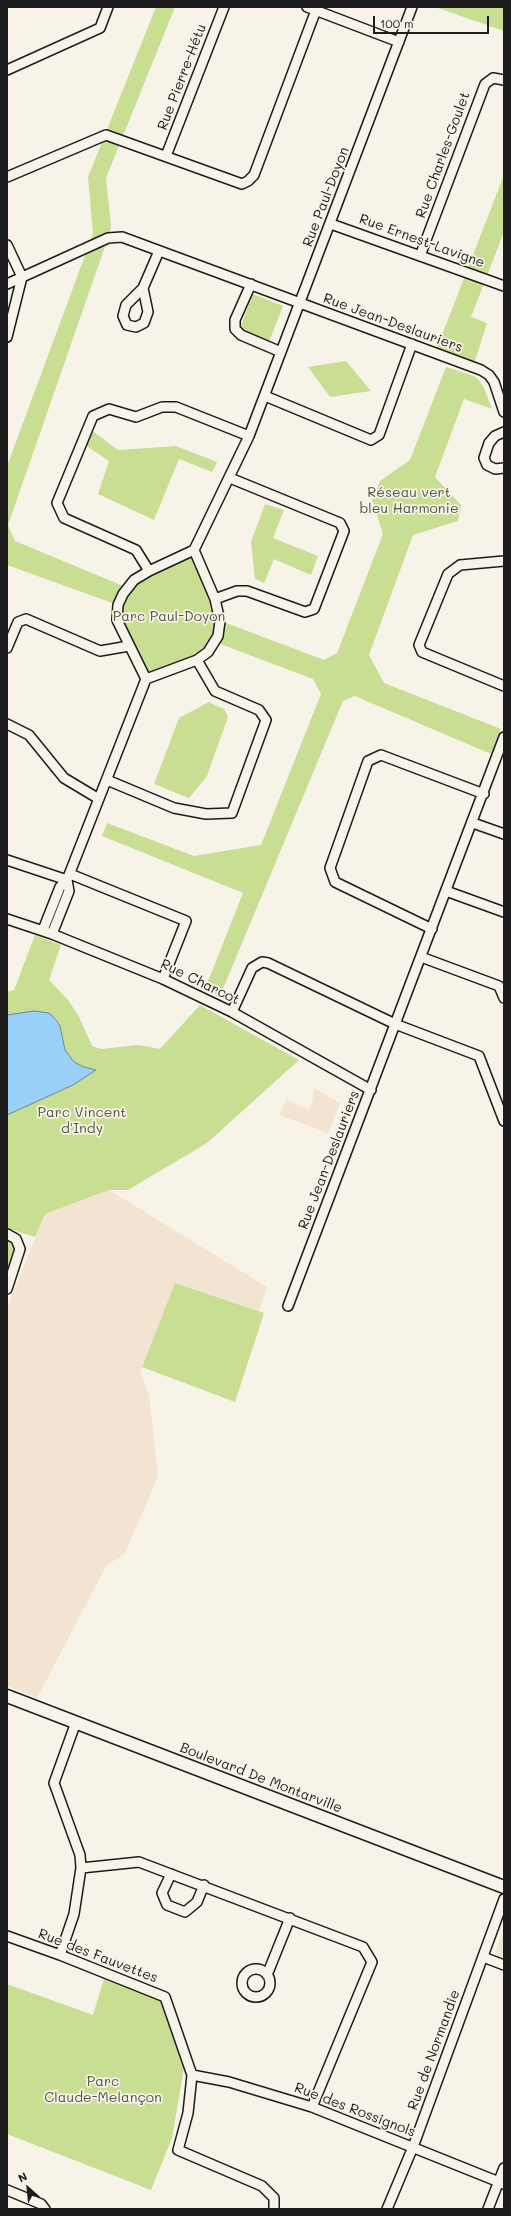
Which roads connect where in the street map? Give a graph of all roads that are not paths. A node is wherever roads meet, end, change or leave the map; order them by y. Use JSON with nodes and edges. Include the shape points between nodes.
{"nodes":[{"id":1,"x":108,"y":7,"type":"edge"},
{"id":2,"x":224,"y":7,"type":"edge"},
{"id":3,"x":412,"y":7,"type":"edge"},
{"id":4,"x":311,"y":9,"type":"edge"},
{"id":5,"x":399,"y":42,"type":"junction"},
{"id":6,"x":7,"y":70,"type":"edge"},
{"id":7,"x":504,"y":80,"type":"edge"},
{"id":8,"x":166,"y":156,"type":"junction"},
{"id":9,"x":7,"y":177,"type":"edge"},
{"id":10,"x":331,"y":224,"type":"junction"},
{"id":11,"x":7,"y":245,"type":"edge"},
{"id":12,"x":159,"y":251,"type":"junction"},
{"id":13,"x":420,"y":256,"type":"junction"},
{"id":14,"x":22,"y":277,"type":"junction"},
{"id":15,"x":7,"y":284,"type":"edge"},
{"id":16,"x":251,"y":284,"type":"junction"},
{"id":17,"x":504,"y":286,"type":"edge"},
{"id":18,"x":143,"y":288,"type":"dead end"},
{"id":19,"x":300,"y":304,"type":"junction"},
{"id":20,"x":7,"y":337,"type":"edge"},
{"id":21,"x":412,"y":344,"type":"junction"},
{"id":22,"x":281,"y":352,"type":"junction"},
{"id":23,"x":265,"y":396,"type":"junction"},
{"id":24,"x":504,"y":412,"type":"edge"},
{"id":25,"x":504,"y":432,"type":"edge"},
{"id":26,"x":248,"y":436,"type":"junction"},
{"id":27,"x":504,"y":468,"type":"edge"},
{"id":28,"x":230,"y":478,"type":"junction"},
{"id":29,"x":194,"y":550,"type":"junction"},
{"id":30,"x":504,"y":561,"type":"edge"},
{"id":31,"x":149,"y":571,"type":"junction"},
{"id":32,"x":215,"y":599,"type":"junction"},
{"id":33,"x":129,"y":646,"type":"junction"},
{"id":34,"x":7,"y":648,"type":"edge"},
{"id":35,"x":197,"y":660,"type":"junction"},
{"id":36,"x":146,"y":679,"type":"junction"},
{"id":37,"x":504,"y":686,"type":"edge"},
{"id":38,"x":7,"y":724,"type":"edge"},
{"id":39,"x":503,"y":742,"type":"edge"},
{"id":40,"x":107,"y":780,"type":"junction"},
{"id":41,"x":484,"y":794,"type":"junction"},
{"id":42,"x":99,"y":799,"type":"junction"},
{"id":43,"x":473,"y":823,"type":"junction"},
{"id":44,"x":504,"y":834,"type":"edge"},
{"id":45,"x":7,"y":860,"type":"edge"},
{"id":46,"x":69,"y":877,"type":"junction"},
{"id":47,"x":446,"y":891,"type":"junction"},
{"id":48,"x":504,"y":912,"type":"edge"},
{"id":49,"x":7,"y":919,"type":"edge"},
{"id":50,"x":432,"y":929,"type":"junction"},
{"id":51,"x":43,"y":930,"type":"junction"},
{"id":52,"x":52,"y":934,"type":"junction"},
{"id":53,"x":421,"y":957,"type":"junction"},
{"id":54,"x":163,"y":979,"type":"junction"},
{"id":55,"x":504,"y":998,"type":"edge"},
{"id":56,"x":232,"y":1012,"type":"junction"},
{"id":57,"x":395,"y":1024,"type":"junction"},
{"id":58,"x":371,"y":1090,"type":"junction"},
{"id":59,"x":504,"y":1121,"type":"edge"},
{"id":60,"x":7,"y":1234,"type":"edge"},
{"id":61,"x":7,"y":1289,"type":"edge"},
{"id":62,"x":288,"y":1306,"type":"dead end"},
{"id":63,"x":7,"y":1696,"type":"edge"},
{"id":64,"x":76,"y":1722,"type":"junction"},
{"id":65,"x":80,"y":1868,"type":"junction"},
{"id":66,"x":170,"y":1874,"type":"junction"},
{"id":67,"x":204,"y":1885,"type":"junction"},
{"id":68,"x":504,"y":1887,"type":"edge"},
{"id":69,"x":504,"y":1900,"type":"edge"},
{"id":70,"x":290,"y":1918,"type":"junction"},
{"id":71,"x":7,"y":1936,"type":"edge"},
{"id":72,"x":60,"y":1955,"type":"junction"},
{"id":73,"x":483,"y":1957,"type":"junction"},
{"id":74,"x":504,"y":1965,"type":"edge"},
{"id":75,"x":267,"y":1975,"type":"dead end"},
{"id":76,"x":192,"y":2075,"type":"junction"},
{"id":77,"x":312,"y":2107,"type":"junction"},
{"id":78,"x":413,"y":2147,"type":"junction"},
{"id":79,"x":504,"y":2168,"type":"edge"},
{"id":80,"x":502,"y":2183,"type":"edge"},
{"id":81,"x":7,"y":2190,"type":"edge"},
{"id":82,"x":45,"y":2209,"type":"edge"},
{"id":83,"x":274,"y":2209,"type":"edge"},
{"id":84,"x":387,"y":2209,"type":"edge"},
{"id":85,"x":488,"y":2209,"type":"edge"}],
"edges":[{"from":1,"to":6,"type":"street","via":[[100,28]]},
{"from":2,"to":8,"type":"street","name":"Rue Pierre-Hétu"},
{"from":3,"to":5,"type":"street","name":"Rue Paul-Doyon"},
{"from":4,"to":5,"type":"street"},
{"from":4,"to":8,"type":"street","via":[[254,175],[242,184]]},
{"from":5,"to":10,"type":"street","name":"Rue Paul-Doyon"},
{"from":7,"to":13,"type":"street","name":"Rue Charles-Goulet","via":[[494,78],[485,84]]},
{"from":8,"to":9,"type":"street","via":[[106,135]]},
{"from":10,"to":13,"type":"street","name":"Rue Ernest-Lavigne"},
{"from":10,"to":19,"type":"street","name":"Rue Paul-Doyon"},
{"from":11,"to":14,"type":"street"},
{"from":12,"to":14,"type":"street","name":"Rue Jean-Deslauriers","via":[[122,238],[108,238]]},
{"from":12,"to":16,"type":"street","name":"Rue Jean-Deslauriers"},
{"from":12,"to":18,"type":"street"},
{"from":13,"to":17,"type":"street","name":"Rue Ernest-Lavigne"},
{"from":14,"to":15,"type":"street","name":"Rue Jean-Deslauriers"},
{"from":14,"to":20,"type":"street"},
{"from":16,"to":19,"type":"street","name":"Rue Jean-Deslauriers"},
{"from":16,"to":22,"type":"street","via":[[235,320],[235,329],[241,335]]},
{"from":19,"to":21,"type":"street","name":"Rue Jean-Deslauriers"},
{"from":19,"to":22,"type":"street","name":"Rue Paul-Doyon"},
{"from":21,"to":23,"type":"street","via":[[378,435],[371,440]]},
{"from":21,"to":24,"type":"street","name":"Rue Jean-Deslauriers","via":[[489,375],[494,382]]},
{"from":22,"to":23,"type":"street","name":"Rue Paul-Doyon"},
{"from":23,"to":26,"type":"street","name":"Rue Paul-Doyon"},
{"from":25,"to":27,"type":"street","via":[[495,436],[489,443],[484,458],[487,465],[495,469]]},
{"from":26,"to":28,"type":"street","name":"Rue Paul-Doyon"},
{"from":26,"to":31,"type":"street","via":[[176,407],[162,407],[136,417],[109,408],[93,416],[57,503],[64,518],[136,550]]},
{"from":28,"to":29,"type":"street","name":"Rue Paul-Doyon"},
{"from":28,"to":32,"type":"street","via":[[340,523],[344,531],[314,609],[305,612],[247,591],[236,591]]},
{"from":29,"to":31,"type":"street"},
{"from":29,"to":32,"type":"street"},
{"from":30,"to":37,"type":"street","via":[[460,565],[448,574],[419,645],[422,652]]},
{"from":31,"to":33,"type":"street","via":[[134,580],[122,594],[118,605],[117,620]]},
{"from":32,"to":35,"type":"street","via":[[220,621],[219,631],[208,652]]},
{"from":33,"to":34,"type":"street","via":[[100,651],[26,619],[18,622]]},
{"from":33,"to":36,"type":"street"},
{"from":35,"to":36,"type":"street"},
{"from":35,"to":40,"type":"street","via":[[215,691],[226,698],[259,710],[266,720],[232,813],[206,814],[174,808]]},
{"from":36,"to":40,"type":"street"},
{"from":38,"to":42,"type":"street","via":[[29,735],[64,778]]},
{"from":39,"to":41,"type":"street","name":"Rue Jean-Deslauriers"},
{"from":40,"to":42,"type":"street"},
{"from":41,"to":43,"type":"street","name":"Rue Jean-Deslauriers"},
{"from":41,"to":50,"type":"street","via":[[381,755],[368,761],[330,868],[336,882]]},
{"from":42,"to":46,"type":"street"},
{"from":43,"to":44,"type":"street"},
{"from":43,"to":47,"type":"street","name":"Rue Jean-Deslauriers"},
{"from":45,"to":46,"type":"street"},
{"from":46,"to":51,"type":"street","via":[[60,887]]},
{"from":46,"to":52,"type":"street","via":[[68,891]]},
{"from":46,"to":54,"type":"street","via":[[186,921]]},
{"from":47,"to":48,"type":"street"},
{"from":47,"to":50,"type":"street","name":"Rue Jean-Deslauriers"},
{"from":49,"to":51,"type":"street","name":"Rue Charcot"},
{"from":50,"to":53,"type":"street","name":"Rue Jean-Deslauriers"},
{"from":51,"to":52,"type":"street","name":"Rue Charcot"},
{"from":52,"to":54,"type":"street","name":"Rue Charcot"},
{"from":53,"to":55,"type":"street","via":[[499,986]]},
{"from":53,"to":57,"type":"street","name":"Rue Jean-Deslauriers"},
{"from":54,"to":56,"type":"street","name":"Rue Charcot"},
{"from":56,"to":57,"type":"street","via":[[252,968],[262,962]]},
{"from":56,"to":58,"type":"street","name":"Rue Charcot"},
{"from":57,"to":58,"type":"street","name":"Rue Jean-Deslauriers"},
{"from":57,"to":59,"type":"street","via":[[479,1056]]},
{"from":58,"to":62,"type":"street","name":"Rue Jean-Deslauriers"},
{"from":60,"to":61,"type":"street","via":[[16,1239],[20,1249]]},
{"from":63,"to":64,"type":"street","name":"Boulevard De Montarville"},
{"from":64,"to":65,"type":"street","via":[[54,1783],[80,1856]]},
{"from":64,"to":68,"type":"street","name":"Boulevard De Montarville"},
{"from":65,"to":66,"type":"street","via":[[139,1862]]},
{"from":65,"to":72,"type":"street","via":[[74,1914]]},
{"from":66,"to":67,"type":"street"},
{"from":66,"to":67,"type":"street","via":[[162,1893],[167,1905],[185,1912],[197,1902]]},
{"from":67,"to":70,"type":"street"},
{"from":69,"to":73,"type":"street","name":"Rue de Normandie"},
{"from":70,"to":75,"type":"street"},
{"from":70,"to":77,"type":"street","via":[[362,1947],[372,1962]]},
{"from":71,"to":72,"type":"street","name":"Rue des Fauvettes"},
{"from":72,"to":76,"type":"street","name":"Rue des Fauvettes","via":[[165,1997]]},
{"from":73,"to":74,"type":"street"},
{"from":73,"to":78,"type":"street","name":"Rue de Normandie"},
{"from":76,"to":77,"type":"street","name":"Rue des Rossignols","via":[[229,2082]]},
{"from":76,"to":83,"type":"street","name":"Rue des Fauvettes","via":[[188,2113],[178,2150],[262,2186],[274,2198]]},
{"from":77,"to":78,"type":"street","name":"Rue des Rossignols"},
{"from":78,"to":80,"type":"street","name":"Rue des Rossignols"},
{"from":78,"to":84,"type":"street","name":"Rue de Normandie"},
{"from":79,"to":80,"type":"street"},
{"from":80,"to":85,"type":"street"},
{"from":81,"to":82,"type":"street","via":[[41,2204]]}]}
